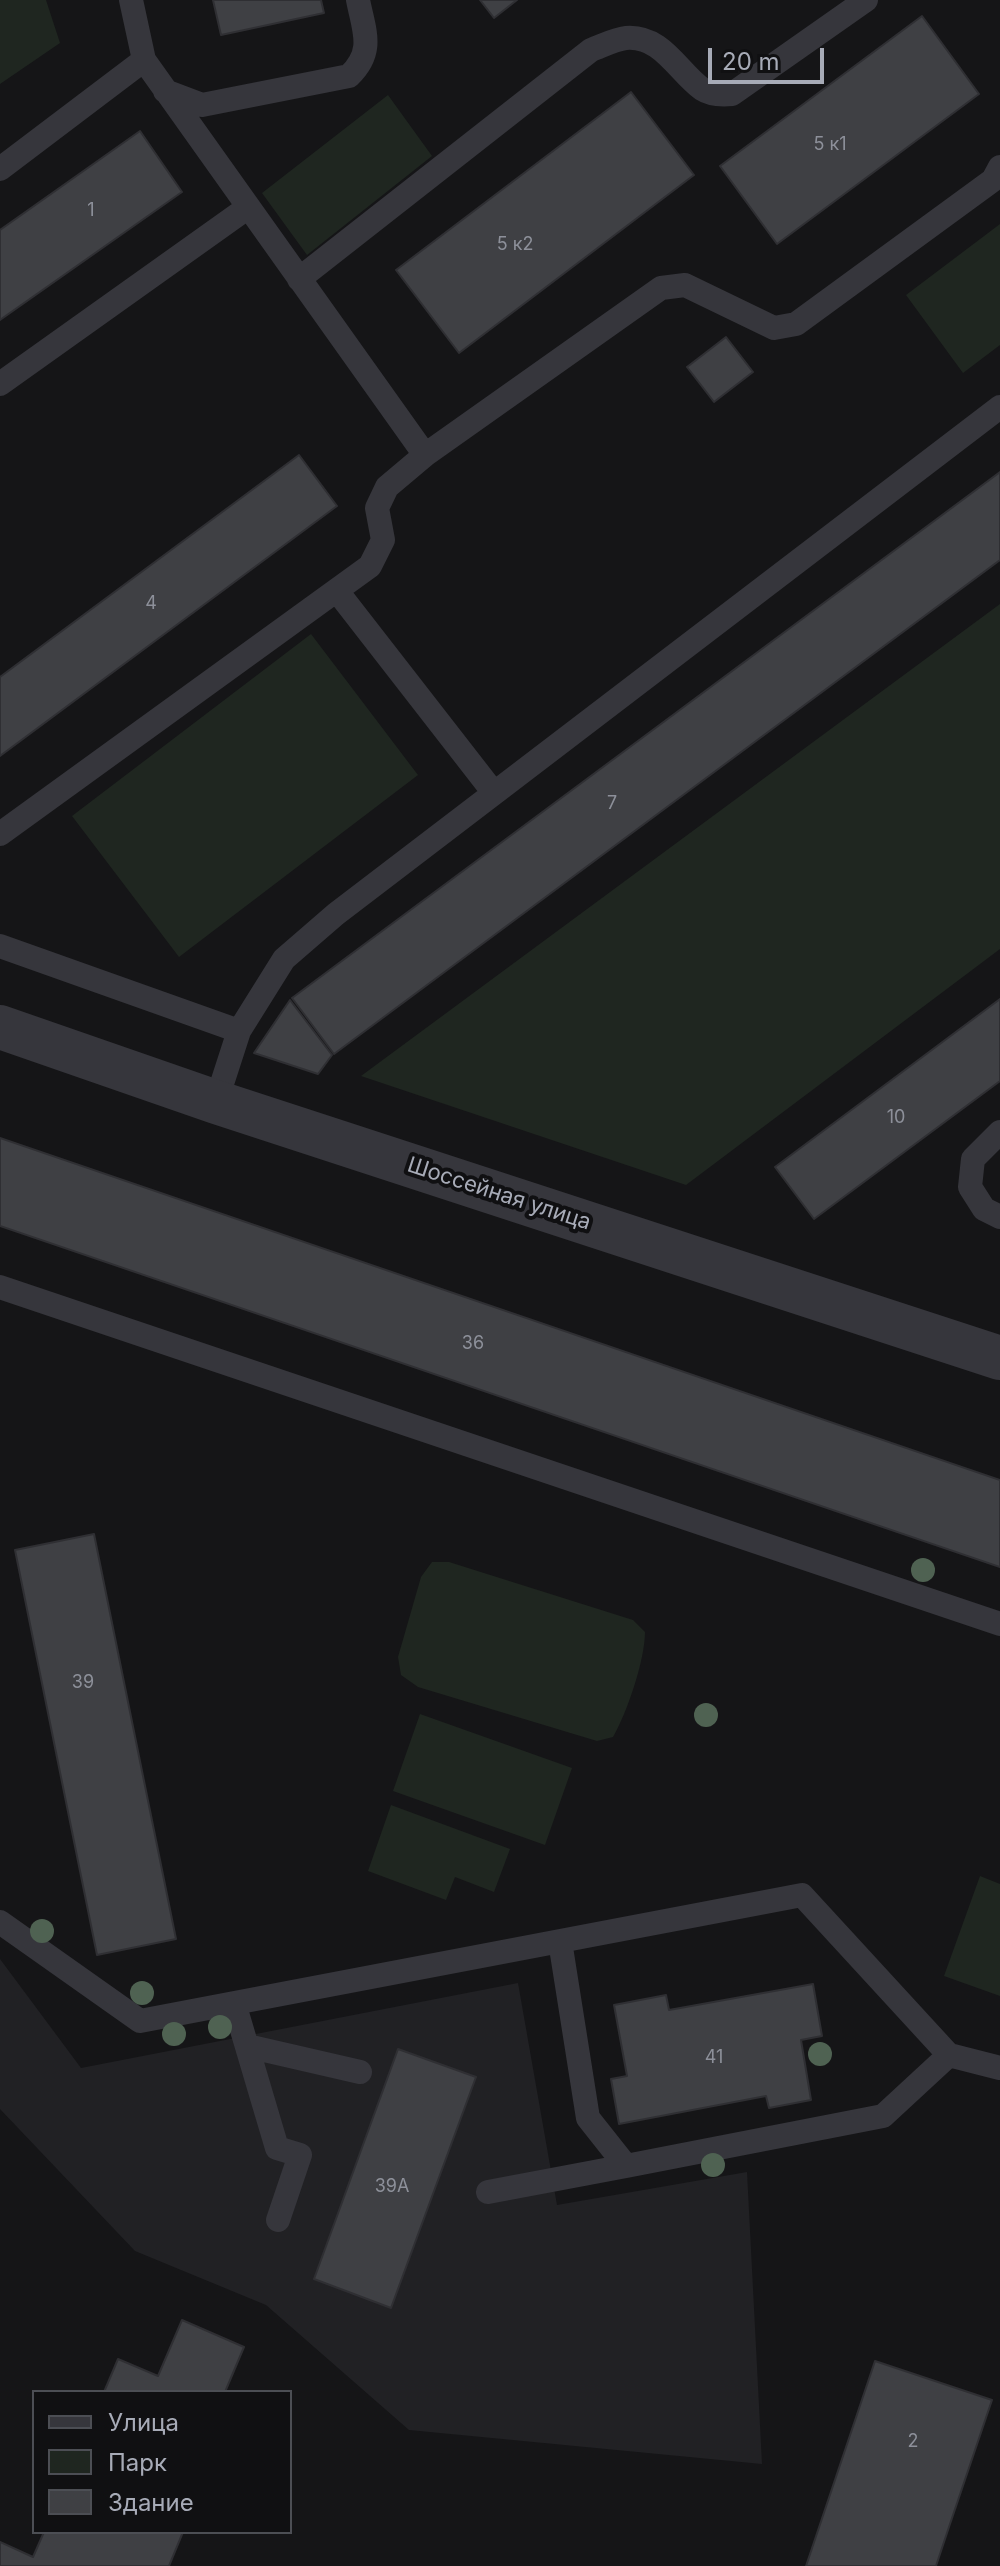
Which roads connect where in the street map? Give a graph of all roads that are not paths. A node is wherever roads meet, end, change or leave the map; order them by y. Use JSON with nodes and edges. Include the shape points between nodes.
{"nodes":[{"id":1,"x":131,"y":0,"type":"edge"},
{"id":2,"x":358,"y":0,"type":"edge"},
{"id":3,"x":866,"y":0,"type":"edge"},
{"id":4,"x":144,"y":60,"type":"junction"},
{"id":5,"x":165,"y":91,"type":"junction"},
{"id":6,"x":1000,"y":167,"type":"edge"},
{"id":7,"x":0,"y":169,"type":"edge"},
{"id":8,"x":247,"y":208,"type":"junction"},
{"id":9,"x":299,"y":279,"type":"junction"},
{"id":10,"x":0,"y":384,"type":"edge"},
{"id":11,"x":1000,"y":407,"type":"edge"},
{"id":12,"x":425,"y":455,"type":"junction"},
{"id":13,"x":337,"y":591,"type":"junction"},
{"id":14,"x":494,"y":793,"type":"junction"},
{"id":15,"x":0,"y":834,"type":"edge"},
{"id":16,"x":0,"y":946,"type":"edge"},
{"id":17,"x":0,"y":1027,"type":"edge"},
{"id":18,"x":239,"y":1031,"type":"junction"},
{"id":19,"x":216,"y":1102,"type":"junction"},
{"id":20,"x":1000,"y":1132,"type":"edge"},
{"id":21,"x":1000,"y":1217,"type":"edge"},
{"id":22,"x":0,"y":1287,"type":"edge"},
{"id":23,"x":1000,"y":1358,"type":"edge"},
{"id":24,"x":1000,"y":1624,"type":"edge"},
{"id":25,"x":0,"y":1922,"type":"edge"},
{"id":26,"x":560,"y":1941,"type":"junction"},
{"id":27,"x":234,"y":2003,"type":"junction"},
{"id":28,"x":247,"y":2046,"type":"junction"},
{"id":29,"x":949,"y":2055,"type":"junction"},
{"id":30,"x":1000,"y":2068,"type":"edge"},
{"id":31,"x":360,"y":2072,"type":"dead end"},
{"id":32,"x":626,"y":2166,"type":"junction"},
{"id":33,"x":488,"y":2192,"type":"dead end"},
{"id":34,"x":278,"y":2220,"type":"dead end"}],
"edges":[{"from":1,"to":4,"type":"lane"},
{"from":2,"to":5,"type":"lane","via":[[367,48],[362,64],[349,76],[202,105]]},
{"from":3,"to":9,"type":"lane","via":[[732,94],[702,89],[650,43],[627,38],[591,50]]},
{"from":4,"to":5,"type":"lane"},
{"from":4,"to":7,"type":"lane"},
{"from":5,"to":8,"type":"lane"},
{"from":6,"to":12,"type":"lane","via":[[993,180],[796,324],[774,328],[685,285],[661,288]]},
{"from":8,"to":9,"type":"lane"},
{"from":8,"to":10,"type":"lane"},
{"from":9,"to":12,"type":"lane"},
{"from":11,"to":14,"type":"lane"},
{"from":12,"to":13,"type":"lane","via":[[387,487],[377,508],[383,540],[370,566]]},
{"from":13,"to":14,"type":"lane"},
{"from":13,"to":15,"type":"lane"},
{"from":14,"to":18,"type":"lane","via":[[284,959]]},
{"from":16,"to":18,"type":"lane"},
{"from":17,"to":19,"type":"street","name":"Шоссейная улица"},
{"from":18,"to":19,"type":"lane"},
{"from":19,"to":23,"type":"street","name":"Шоссейная улица"},
{"from":20,"to":21,"type":"lane","via":[[973,1159],[970,1187],[984,1209]]},
{"from":22,"to":24,"type":"lane"},
{"from":25,"to":27,"type":"lane","via":[[140,2021]]},
{"from":26,"to":27,"type":"lane"},
{"from":26,"to":29,"type":"lane","via":[[802,1895]]},
{"from":26,"to":32,"type":"lane","via":[[588,2118]]},
{"from":27,"to":28,"type":"lane"},
{"from":28,"to":31,"type":"lane"},
{"from":28,"to":34,"type":"lane","via":[[277,2148],[300,2155]]},
{"from":29,"to":30,"type":"lane"},
{"from":29,"to":32,"type":"lane","via":[[883,2116]]},
{"from":32,"to":33,"type":"lane"}]}
